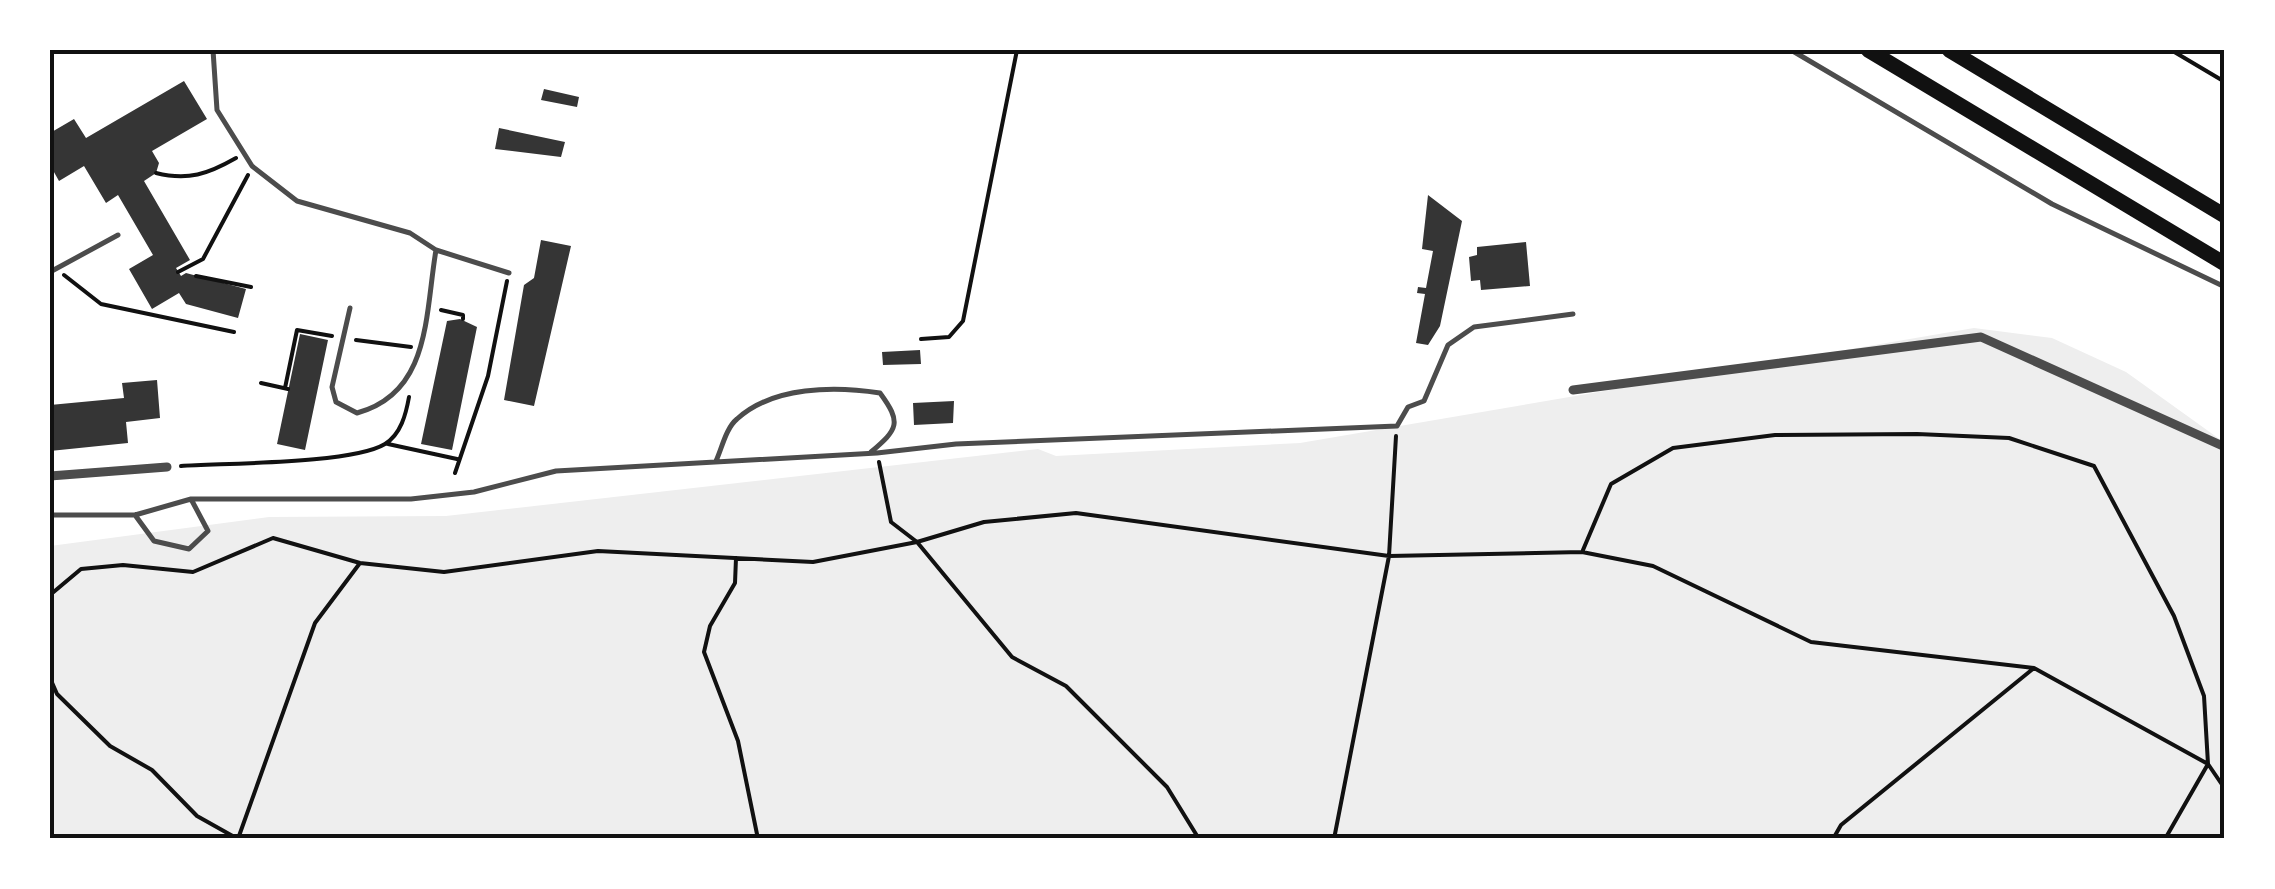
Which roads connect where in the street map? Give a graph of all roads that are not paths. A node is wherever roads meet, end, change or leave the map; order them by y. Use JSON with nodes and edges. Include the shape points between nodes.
{"nodes":[{"id":1,"x":213,"y":50,"type":"edge"},
{"id":2,"x":1791,"y":50,"type":"edge"},
{"id":3,"x":1868,"y":50,"type":"edge"},
{"id":4,"x":1948,"y":50,"type":"edge"},
{"id":5,"x":1966,"y":50,"type":"edge"},
{"id":6,"x":1997,"y":79,"type":"junction"},
{"id":7,"x":2225,"y":216,"type":"edge"},
{"id":8,"x":118,"y":235,"type":"dead end"},
{"id":9,"x":436,"y":250,"type":"junction"},
{"id":10,"x":2225,"y":264,"type":"edge"},
{"id":11,"x":50,"y":272,"type":"edge"},
{"id":12,"x":508,"y":273,"type":"road end"},
{"id":13,"x":2225,"y":288,"type":"edge"},
{"id":14,"x":350,"y":308,"type":"dead end"},
{"id":15,"x":1574,"y":314,"type":"dead end"},
{"id":16,"x":1573,"y":390,"type":"dead end"},
{"id":17,"x":2225,"y":448,"type":"edge"},
{"id":18,"x":874,"y":453,"type":"junction"},
{"id":19,"x":716,"y":461,"type":"junction"},
{"id":20,"x":168,"y":467,"type":"road end"},
{"id":21,"x":50,"y":476,"type":"edge"},
{"id":22,"x":191,"y":499,"type":"junction"},
{"id":23,"x":50,"y":515,"type":"edge"},
{"id":24,"x":135,"y":515,"type":"junction"}],
"edges":[{"from":1,"to":9,"type":"lane","via":[[218,110],[252,166],[297,201],[410,232]]},
{"from":2,"to":13,"type":"lane","via":[[2052,204]]},
{"from":3,"to":10,"type":"highway"},
{"from":4,"to":6,"type":"highway"},
{"from":5,"to":6,"type":"lane"},
{"from":6,"to":7,"type":"highway"},
{"from":8,"to":11,"type":"lane"},
{"from":9,"to":12,"type":"lane"},
{"from":9,"to":14,"type":"lane","via":[[412,378],[384,406],[357,413],[336,402],[332,387]]},
{"from":15,"to":18,"type":"lane","via":[[1474,327],[1448,345],[1424,400],[1408,407],[1396,426]]},
{"from":16,"to":17,"type":"street","via":[[1981,337]]},
{"from":18,"to":19,"type":"lane"},
{"from":18,"to":19,"type":"lane","via":[[894,434],[895,424],[880,393],[823,390],[758,405],[733,421]]},
{"from":19,"to":22,"type":"lane","via":[[556,471],[474,492],[411,498]]},
{"from":20,"to":21,"type":"street"},
{"from":22,"to":24,"type":"lane"},
{"from":22,"to":24,"type":"lane","via":[[208,531],[189,549],[154,541]]},
{"from":23,"to":24,"type":"lane"}]}
